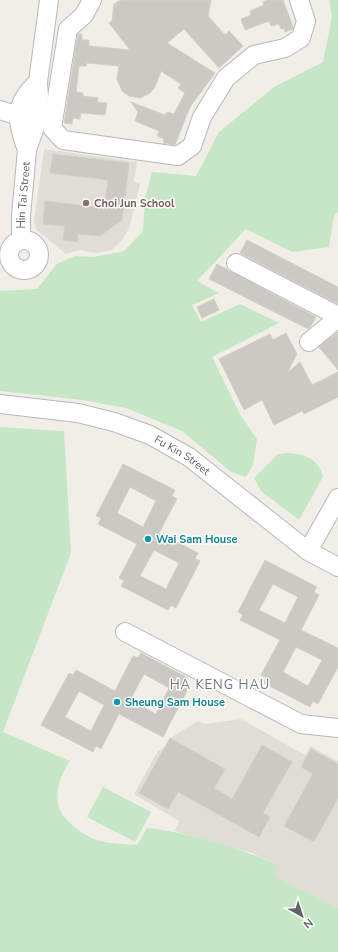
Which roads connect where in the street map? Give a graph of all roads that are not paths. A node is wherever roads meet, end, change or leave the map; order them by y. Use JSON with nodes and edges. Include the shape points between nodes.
{"nodes":[{"id":1,"x":49,"y":0,"type":"edge"},
{"id":2,"x":92,"y":0,"type":"edge"},
{"id":3,"x":299,"y":0,"type":"edge"},
{"id":4,"x":0,"y":100,"type":"edge"},
{"id":5,"x":26,"y":108,"type":"junction"},
{"id":6,"x":0,"y":110,"type":"edge"},
{"id":7,"x":22,"y":240,"type":"junction"},
{"id":8,"x":5,"y":257,"type":"edge"},
{"id":9,"x":236,"y":264,"type":"dead end"},
{"id":10,"x":338,"y":317,"type":"edge"},
{"id":11,"x":309,"y":342,"type":"dead end"},
{"id":12,"x":0,"y":404,"type":"edge"},
{"id":13,"x":338,"y":498,"type":"edge"},
{"id":14,"x":308,"y":550,"type":"junction"},
{"id":15,"x":338,"y":567,"type":"edge"},
{"id":16,"x":125,"y":632,"type":"dead end"},
{"id":17,"x":338,"y":728,"type":"edge"}],
"edges":[{"from":1,"to":5,"type":"street","name":"Hin Tai Street","via":[[38,82]]},
{"from":2,"to":3,"type":"street","via":[[84,15],[68,29],[52,128],[63,140],[178,156],[192,146],[202,117],[226,78],[254,55],[285,48],[302,38],[306,21]]},
{"from":4,"to":5,"type":"street"},
{"from":5,"to":6,"type":"street"},
{"from":5,"to":7,"type":"street","name":"Hin Tai Street","via":[[35,127],[27,150],[21,216]]},
{"from":7,"to":8,"type":"street","name":"Hin Tai Street","via":[[14,244]]},
{"from":7,"to":8,"type":"street","name":"Hin Tai Street","via":[[32,241],[39,249],[37,264],[23,270],[13,266]]},
{"from":9,"to":10,"type":"street"},
{"from":10,"to":11,"type":"street"},
{"from":12,"to":14,"type":"street","name":"Fu Kin Street","via":[[78,413],[150,435],[189,456]]},
{"from":13,"to":14,"type":"street"},
{"from":14,"to":15,"type":"street","name":"Fu Kin Street"},
{"from":16,"to":17,"type":"street","via":[[301,724]]}]}
